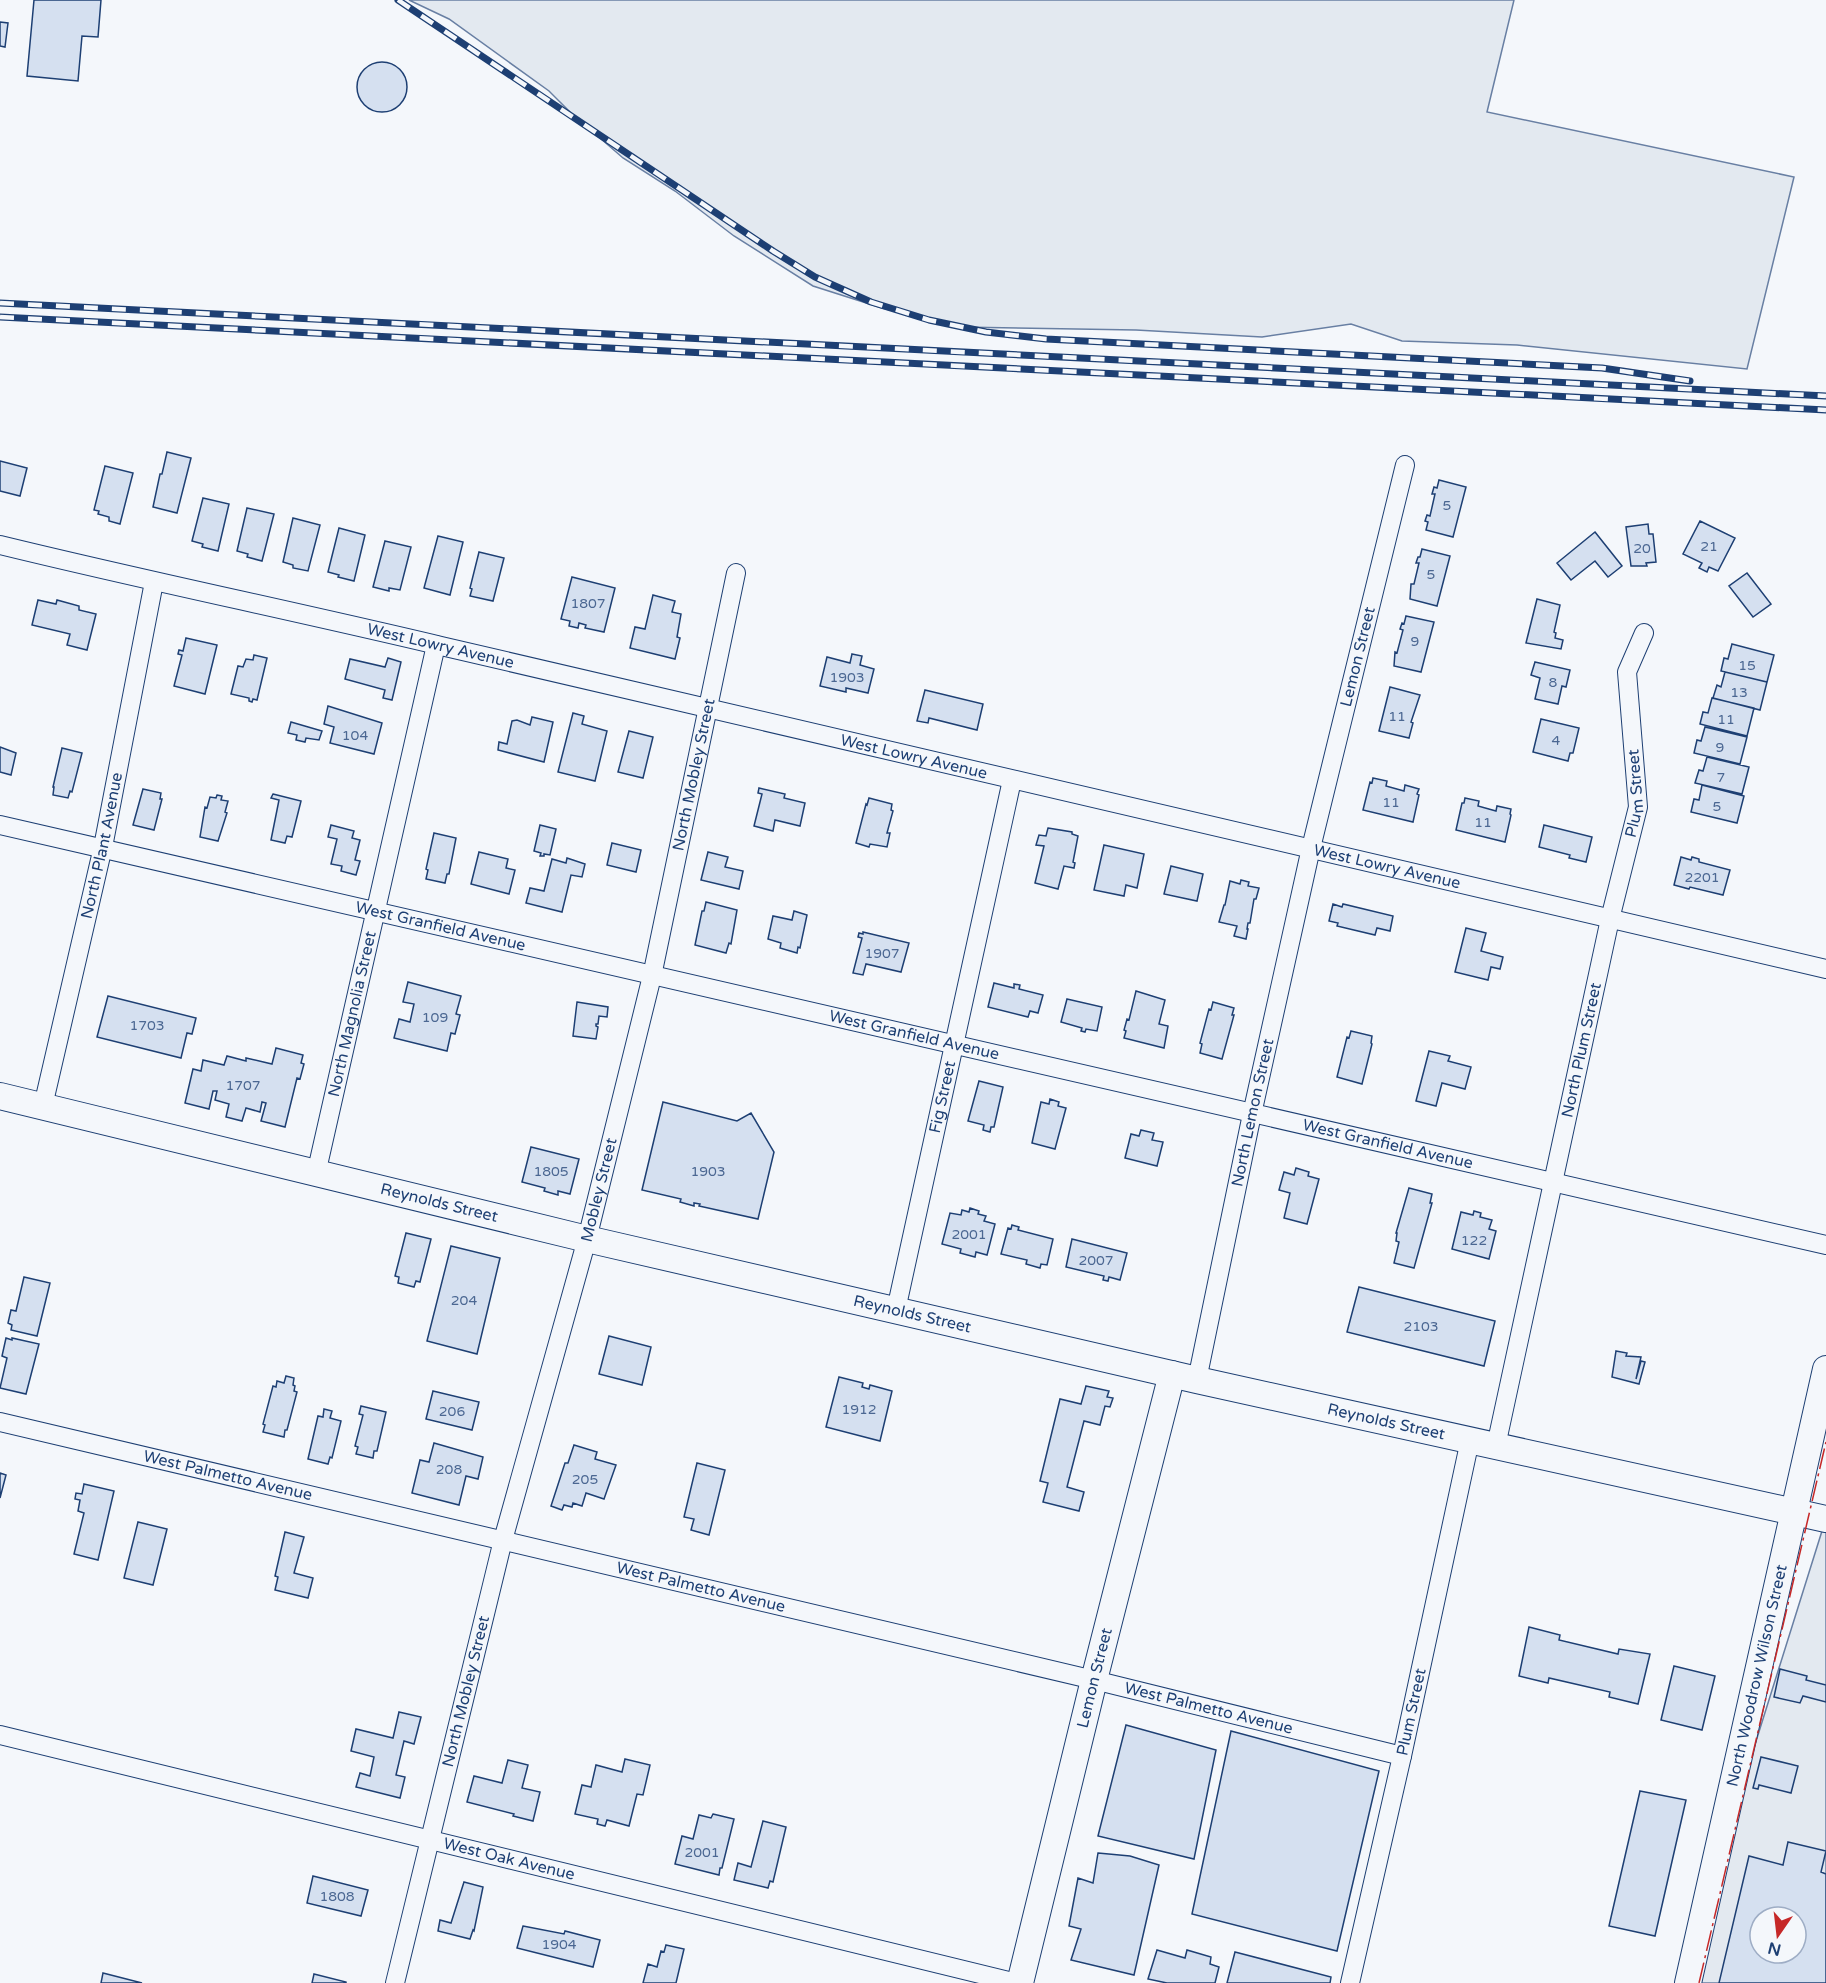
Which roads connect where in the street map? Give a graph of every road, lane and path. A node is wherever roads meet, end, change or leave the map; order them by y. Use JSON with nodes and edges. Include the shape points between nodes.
{"nodes":[{"id":1,"x":1405,"y":465,"type":"dead end"},
{"id":2,"x":0,"y":545,"type":"edge"},
{"id":3,"x":736,"y":573,"type":"dead end"},
{"id":4,"x":154,"y":582,"type":"junction"},
{"id":5,"x":1644,"y":633,"type":"dead end"},
{"id":6,"x":436,"y":645,"type":"junction"},
{"id":7,"x":707,"y":710,"type":"junction"},
{"id":8,"x":1012,"y":780,"type":"junction"},
{"id":9,"x":0,"y":825,"type":"edge"},
{"id":10,"x":103,"y":847,"type":"junction"},
{"id":11,"x":1311,"y":848,"type":"junction"},
{"id":12,"x":376,"y":912,"type":"junction"},
{"id":13,"x":1610,"y":918,"type":"junction"},
{"id":14,"x":1826,"y":969,"type":"edge"},
{"id":15,"x":652,"y":976,"type":"junction"},
{"id":16,"x":954,"y":1044,"type":"junction"},
{"id":17,"x":0,"y":1096,"type":"edge"},
{"id":18,"x":43,"y":1106,"type":"junction"},
{"id":19,"x":1252,"y":1114,"type":"junction"},
{"id":20,"x":316,"y":1174,"type":"junction"},
{"id":21,"x":1554,"y":1183,"type":"junction"},
{"id":22,"x":587,"y":1239,"type":"junction"},
{"id":23,"x":1826,"y":1245,"type":"edge"},
{"id":24,"x":896,"y":1310,"type":"junction"},
{"id":25,"x":1826,"y":1369,"type":"edge"},
{"id":26,"x":1172,"y":1374,"type":"junction"},
{"id":27,"x":1197,"y":1380,"type":"junction"},
{"id":28,"x":541,"y":1402,"type":"joint"},
{"id":29,"x":0,"y":1422,"type":"edge"},
{"id":30,"x":1470,"y":1440,"type":"junction"},
{"id":31,"x":1496,"y":1446,"type":"junction"},
{"id":32,"x":1793,"y":1512,"type":"junction"},
{"id":33,"x":1826,"y":1519,"type":"edge"},
{"id":34,"x":502,"y":1540,"type":"junction"},
{"id":35,"x":1094,"y":1680,"type":"junction"},
{"id":36,"x":0,"y":1735,"type":"edge"},
{"id":37,"x":1402,"y":1756,"type":"junction"},
{"id":38,"x":430,"y":1841,"type":"junction"},
{"id":39,"x":395,"y":1983,"type":"edge"},
{"id":40,"x":1018,"y":1983,"type":"edge"},
{"id":41,"x":1350,"y":1983,"type":"edge"},
{"id":42,"x":1688,"y":1983,"type":"edge"}],
"edges":[{"from":1,"to":11,"type":"street","name":"Lemon Street"},
{"from":2,"to":4,"type":"street","name":"West Lowry Avenue"},
{"from":3,"to":7,"type":"street","name":"North Mobley Street"},
{"from":4,"to":6,"type":"street","name":"West Lowry Avenue"},
{"from":4,"to":10,"type":"street","name":"North Plant Avenue"},
{"from":5,"to":13,"type":"street","name":"Plum Street","via":[[1627,672],[1638,807]]},
{"from":6,"to":7,"type":"street","name":"West Lowry Avenue"},
{"from":6,"to":12,"type":"street","name":"North Magnolia Street"},
{"from":7,"to":8,"type":"street","name":"West Lowry Avenue"},
{"from":7,"to":15,"type":"street","name":"North Mobley Street"},
{"from":8,"to":11,"type":"street","name":"West Lowry Avenue"},
{"from":8,"to":16,"type":"street","name":"Fig Street"},
{"from":9,"to":10,"type":"street","name":"West Granfield Avenue"},
{"from":10,"to":12,"type":"street","name":"West Granfield Avenue"},
{"from":10,"to":18,"type":"street","name":"North Plant Avenue"},
{"from":11,"to":13,"type":"street","name":"West Lowry Avenue"},
{"from":11,"to":19,"type":"street","name":"North Lemon Street"},
{"from":12,"to":15,"type":"street","name":"West Granfield Avenue"},
{"from":12,"to":20,"type":"street","name":"North Magnolia Street"},
{"from":13,"to":14,"type":"street","name":"West Lowry Avenue"},
{"from":13,"to":21,"type":"street","name":"North Plum Street"},
{"from":15,"to":16,"type":"street","name":"West Granfield Avenue"},
{"from":15,"to":22,"type":"street","name":"Mobley Street"},
{"from":16,"to":19,"type":"street","name":"West Granfield Avenue"},
{"from":16,"to":24,"type":"street","name":"Fig Street"},
{"from":17,"to":18,"type":"main road","name":"Reynolds Street"},
{"from":18,"to":20,"type":"main road","name":"Reynolds Street"},
{"from":19,"to":21,"type":"street","name":"West Granfield Avenue"},
{"from":19,"to":27,"type":"street","name":"North Lemon Street"},
{"from":20,"to":22,"type":"main road","name":"Reynolds Street"},
{"from":21,"to":23,"type":"street","name":"West Granfield Avenue"},
{"from":21,"to":31,"type":"street"},
{"from":22,"to":24,"type":"main road","name":"Reynolds Street"},
{"from":22,"to":28,"type":"street","name":"Mobley Street"},
{"from":24,"to":26,"type":"main road","name":"Reynolds Street"},
{"from":25,"to":32,"type":"main road","name":"North Woodrow Wilson Street"},
{"from":26,"to":27,"type":"main road","name":"Reynolds Street"},
{"from":26,"to":35,"type":"main road","name":"Lemon Street"},
{"from":27,"to":30,"type":"main road","name":"Reynolds Street"},
{"from":28,"to":34,"type":"street","name":"North Mobley Street"},
{"from":29,"to":34,"type":"street","name":"West Palmetto Avenue"},
{"from":30,"to":31,"type":"main road","name":"Reynolds Street"},
{"from":30,"to":37,"type":"street","name":"Plum Street"},
{"from":31,"to":32,"type":"main road","name":"Reynolds Street"},
{"from":32,"to":33,"type":"main road","name":"Reynolds Street"},
{"from":32,"to":42,"type":"main road","name":"North Woodrow Wilson Street"},
{"from":34,"to":35,"type":"street","name":"West Palmetto Avenue"},
{"from":34,"to":38,"type":"street","name":"North Mobley Street"},
{"from":35,"to":37,"type":"street","name":"West Palmetto Avenue"},
{"from":35,"to":40,"type":"main road","name":"Lemon Street"},
{"from":36,"to":38,"type":"street","name":"West Oak Avenue"},
{"from":37,"to":41,"type":"street","name":"Plum Street"},
{"from":38,"to":39,"type":"street","name":"North Mobley Street"},
{"from":38,"to":40,"type":"street","name":"West Oak Avenue"}]}
